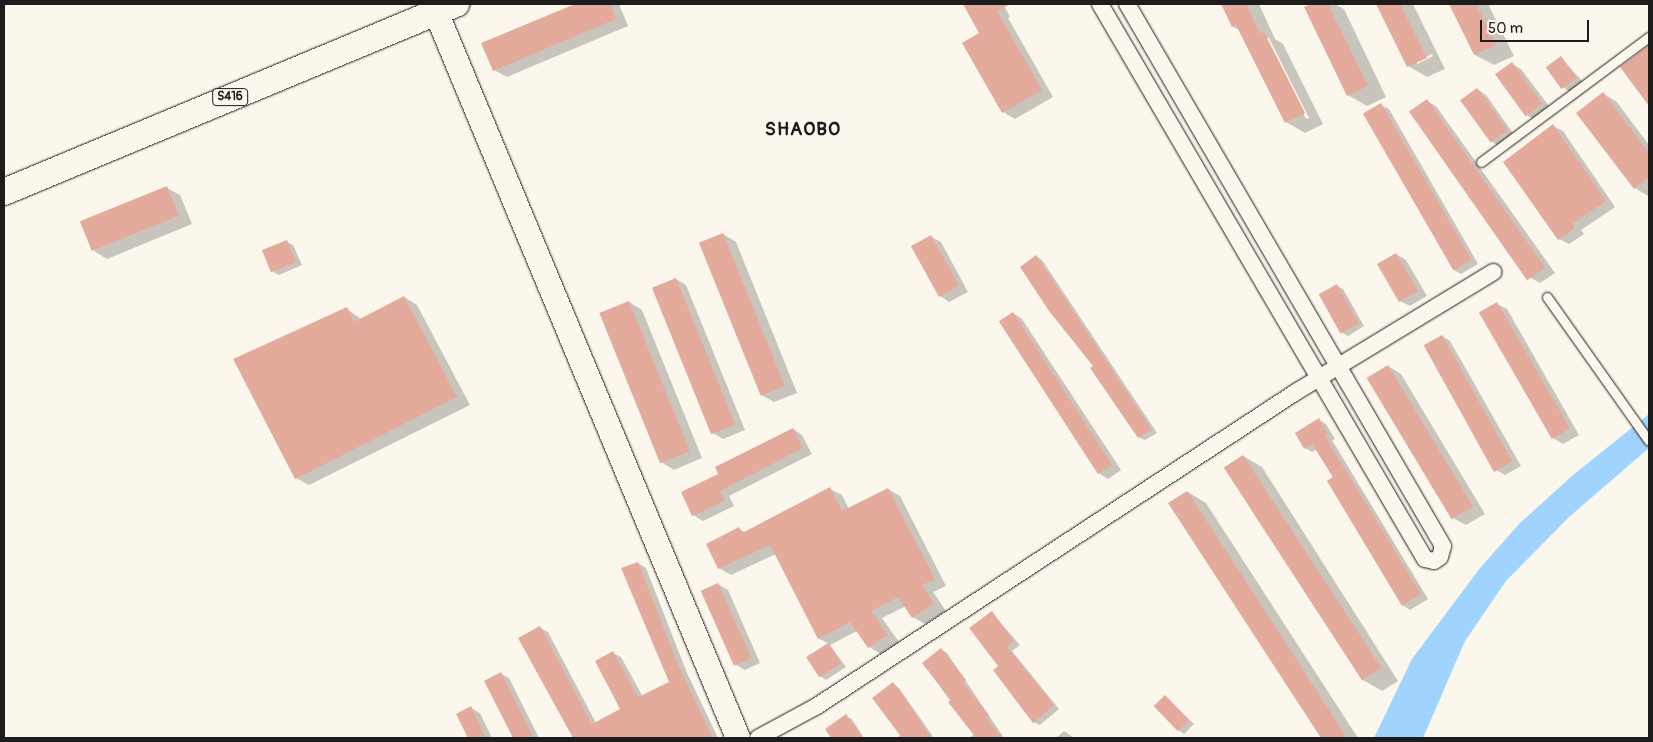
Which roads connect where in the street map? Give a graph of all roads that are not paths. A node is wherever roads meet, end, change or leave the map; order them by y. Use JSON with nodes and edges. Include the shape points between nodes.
{"nodes":[{"id":1,"x":1100,"y":4,"type":"edge"},
{"id":2,"x":1126,"y":4,"type":"edge"},
{"id":3,"x":446,"y":8,"type":"edge"},
{"id":4,"x":1649,"y":37,"type":"edge"},
{"id":5,"x":1481,"y":162,"type":"dead end"},
{"id":6,"x":4,"y":192,"type":"edge"},
{"id":7,"x":1492,"y":272,"type":"dead end"},
{"id":8,"x":1547,"y":298,"type":"dead end"},
{"id":9,"x":1340,"y":366,"type":"junction"},
{"id":10,"x":1319,"y":378,"type":"junction"},
{"id":11,"x":1649,"y":440,"type":"edge"},
{"id":12,"x":738,"y":738,"type":"edge"},
{"id":13,"x":758,"y":738,"type":"edge"}],
"edges":[{"from":1,"to":10,"type":"street"},
{"from":2,"to":9,"type":"street"},
{"from":3,"to":6,"type":"main road","number":"S416"},
{"from":3,"to":12,"type":"main road"},
{"from":4,"to":5,"type":"lane"},
{"from":7,"to":9,"type":"street"},
{"from":8,"to":11,"type":"lane"},
{"from":9,"to":10,"type":"street"},
{"from":9,"to":10,"type":"street","via":[[1443,546],[1440,557],[1434,561],[1426,559]]},
{"from":10,"to":13,"type":"street","via":[[817,706]]}]}
